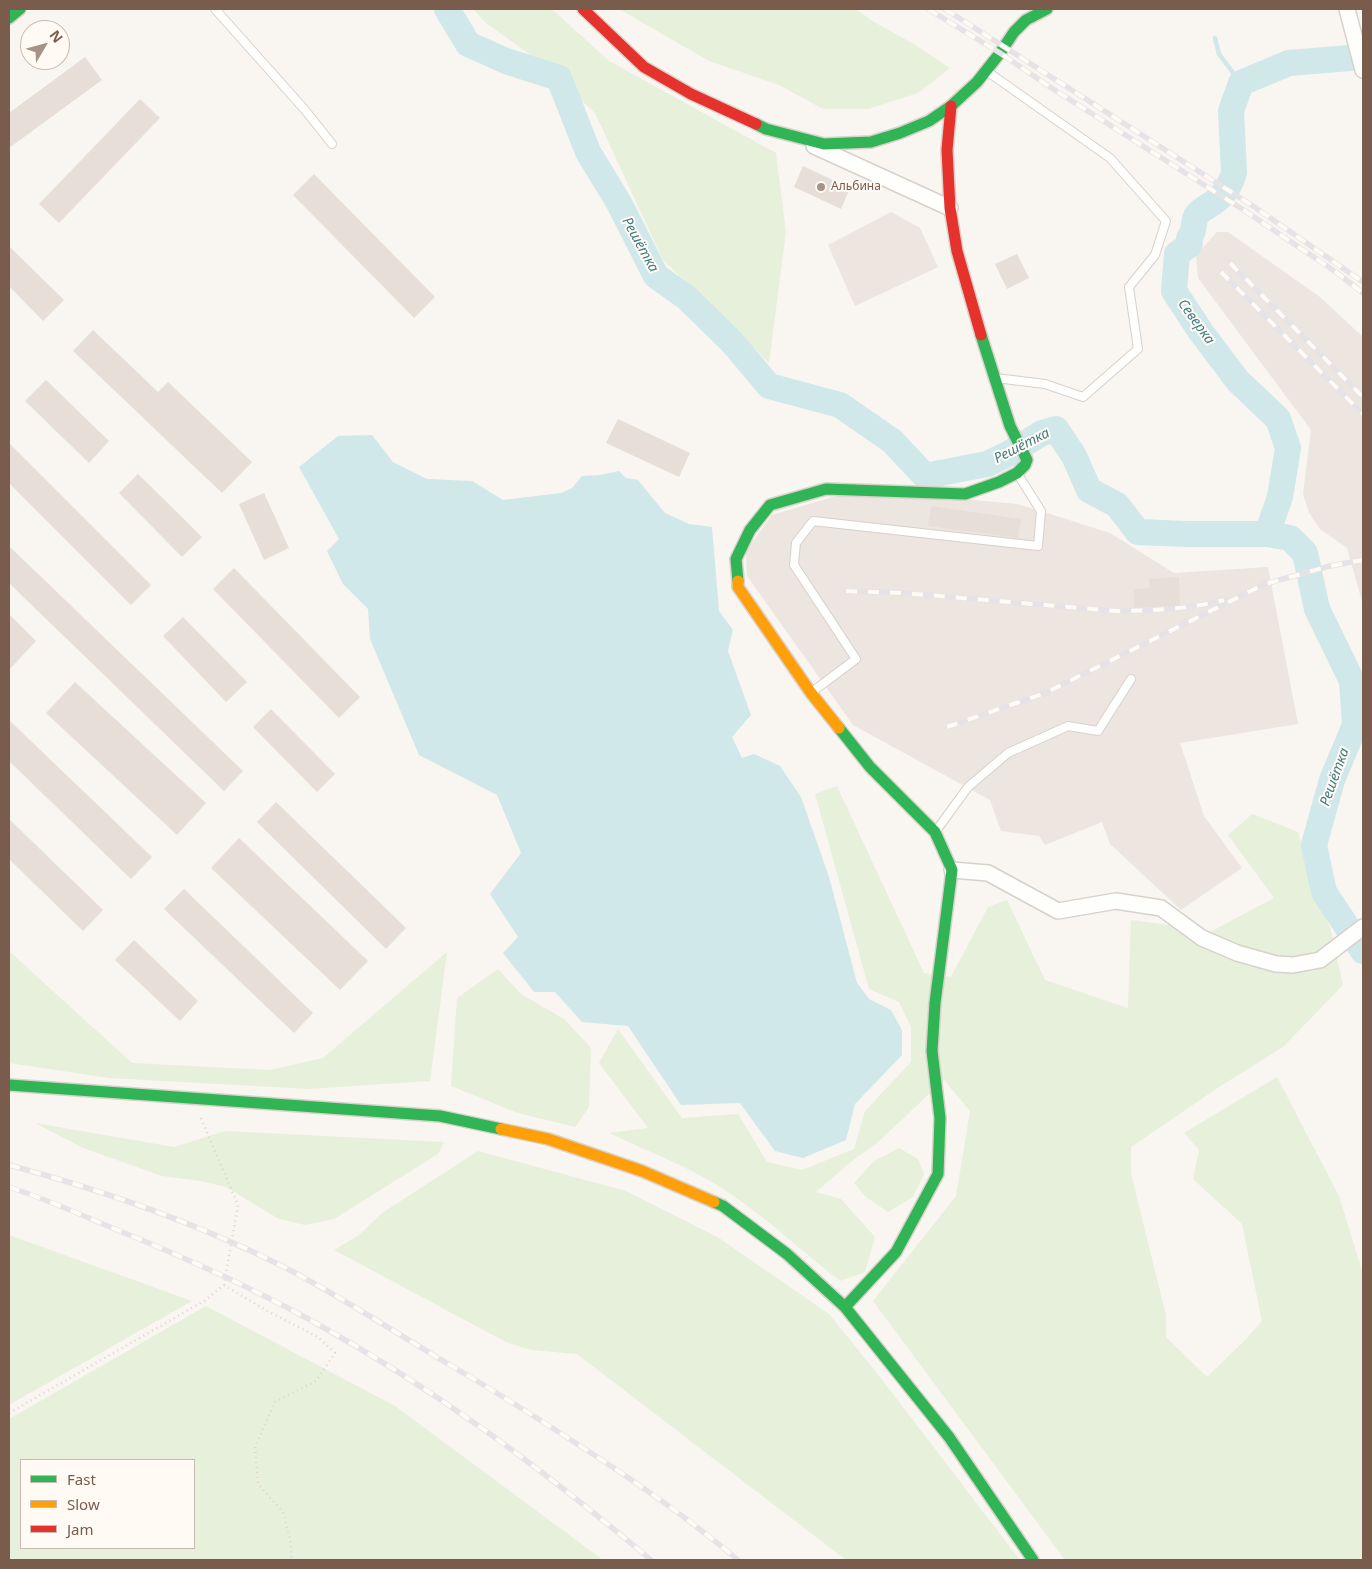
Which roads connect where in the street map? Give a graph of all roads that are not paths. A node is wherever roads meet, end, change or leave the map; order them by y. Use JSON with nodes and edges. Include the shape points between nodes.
{"nodes":[{"id":1,"x":20,"y":9,"type":"edge"},
{"id":2,"x":215,"y":9,"type":"edge"},
{"id":3,"x":583,"y":9,"type":"edge"},
{"id":4,"x":1047,"y":9,"type":"edge"},
{"id":5,"x":1347,"y":9,"type":"edge"},
{"id":6,"x":9,"y":18,"type":"edge"},
{"id":7,"x":1362,"y":67,"type":"edge"},
{"id":8,"x":986,"y":71,"type":"junction"},
{"id":9,"x":951,"y":106,"type":"junction"},
{"id":10,"x":794,"y":138,"type":"junction"},
{"id":11,"x":332,"y":144,"type":"dead end"},
{"id":12,"x":950,"y":208,"type":"junction"},
{"id":13,"x":994,"y":377,"type":"junction"},
{"id":14,"x":1017,"y":474,"type":"junction"},
{"id":15,"x":1131,"y":679,"type":"dead end"},
{"id":16,"x":811,"y":693,"type":"junction"},
{"id":17,"x":935,"y":832,"type":"junction"},
{"id":18,"x":952,"y":870,"type":"junction"},
{"id":19,"x":1363,"y":927,"type":"edge"},
{"id":20,"x":9,"y":1085,"type":"edge"},
{"id":21,"x":845,"y":1307,"type":"junction"},
{"id":22,"x":1033,"y":1560,"type":"edge"}],
"edges":[{"from":1,"to":6,"type":"street"},
{"from":2,"to":11,"type":"lane"},
{"from":3,"to":10,"type":"street","via":[[644,67],[691,94],[766,129]]},
{"from":4,"to":8,"type":"street","via":[[1026,20],[1014,32]]},
{"from":5,"to":7,"type":"street"},
{"from":8,"to":9,"type":"street"},
{"from":8,"to":13,"type":"lane","via":[[1110,158],[1166,221],[1155,255],[1129,287],[1138,349],[1083,396],[1045,384]]},
{"from":9,"to":10,"type":"street","via":[[928,121],[871,142],[824,144]]},
{"from":9,"to":12,"type":"street","via":[[947,150]]},
{"from":10,"to":12,"type":"street"},
{"from":12,"to":13,"type":"street","via":[[965,282]]},
{"from":13,"to":14,"type":"street","via":[[1010,426],[1027,460]]},
{"from":14,"to":16,"type":"street","via":[[965,494],[826,489],[770,505],[750,530],[736,558],[738,587]]},
{"from":14,"to":16,"type":"lane","via":[[1041,512],[1038,546],[813,522],[796,543],[794,566],[856,659]]},
{"from":15,"to":17,"type":"lane","via":[[1098,731],[1068,726],[1008,753],[968,787]]},
{"from":16,"to":17,"type":"street","via":[[870,767]]},
{"from":17,"to":18,"type":"street"},
{"from":18,"to":19,"type":"street","via":[[988,873],[1058,911],[1116,901],[1161,908],[1202,938],[1237,953],[1276,964],[1293,965],[1320,960]]},
{"from":18,"to":21,"type":"street","via":[[932,1051],[940,1118],[938,1174],[896,1252]]},
{"from":20,"to":21,"type":"street","via":[[440,1116],[548,1139],[642,1171],[722,1206],[787,1254]]},
{"from":21,"to":22,"type":"street","via":[[949,1437]]}]}
